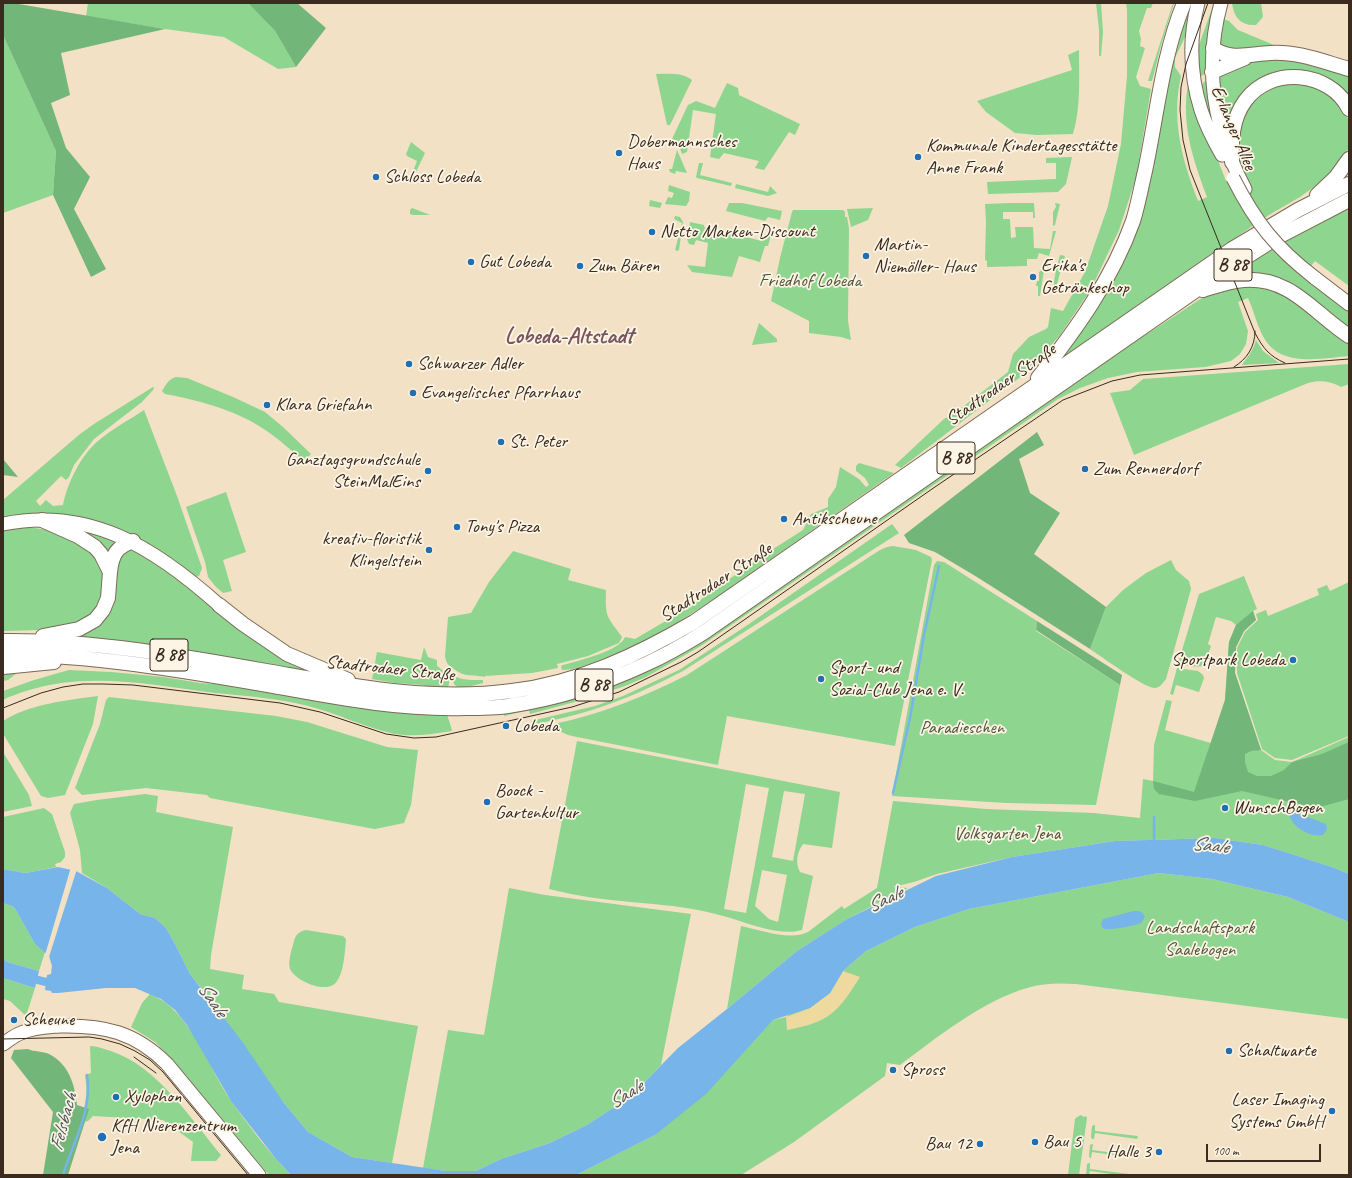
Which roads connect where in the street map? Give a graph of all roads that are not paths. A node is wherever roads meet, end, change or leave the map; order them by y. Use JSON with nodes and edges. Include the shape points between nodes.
{"nodes":[{"id":1,"x":1184,"y":3,"type":"edge"},
{"id":2,"x":1198,"y":3,"type":"edge"},
{"id":3,"x":1221,"y":3,"type":"edge"},
{"id":4,"x":1213,"y":48,"type":"junction"},
{"id":5,"x":1251,"y":56,"type":"junction"},
{"id":6,"x":1349,"y":69,"type":"edge"},
{"id":7,"x":1212,"y":72,"type":"junction"},
{"id":8,"x":1195,"y":86,"type":"junction"},
{"id":9,"x":1349,"y":109,"type":"edge"},
{"id":10,"x":1349,"y":159,"type":"edge"},
{"id":11,"x":1232,"y":162,"type":"junction"},
{"id":12,"x":1236,"y":177,"type":"junction"},
{"id":13,"x":1349,"y":184,"type":"edge"},
{"id":14,"x":1349,"y":200,"type":"edge"},
{"id":15,"x":1298,"y":210,"type":"junction"},
{"id":16,"x":1317,"y":275,"type":"junction"},
{"id":17,"x":1191,"y":293,"type":"junction"},
{"id":18,"x":1349,"y":294,"type":"edge"},
{"id":19,"x":1349,"y":304,"type":"edge"},
{"id":20,"x":1326,"y":318,"type":"junction"},
{"id":21,"x":1349,"y":330,"type":"edge"},
{"id":22,"x":1349,"y":336,"type":"edge"},
{"id":23,"x":1029,"y":389,"type":"junction"},
{"id":24,"x":42,"y":520,"type":"junction"},
{"id":25,"x":3,"y":524,"type":"edge"},
{"id":26,"x":133,"y":541,"type":"junction"},
{"id":27,"x":110,"y":572,"type":"junction"},
{"id":28,"x":219,"y":605,"type":"joint"},
{"id":29,"x":8,"y":641,"type":"edge"},
{"id":30,"x":3,"y":654,"type":"edge"},
{"id":31,"x":88,"y":658,"type":"junction"},
{"id":32,"x":3,"y":667,"type":"edge"},
{"id":33,"x":369,"y":689,"type":"junction"},
{"id":34,"x":3,"y":1044,"type":"edge"},
{"id":35,"x":258,"y":1175,"type":"edge"}],
"edges":[{"from":1,"to":23,"type":"main road","via":[[1172,35],[1138,203],[1124,244],[1092,305]]},
{"from":2,"to":8,"type":"main road","name":"Erlanger Allee","via":[[1192,45]]},
{"from":3,"to":4,"type":"main road","name":"Erlanger Allee"},
{"from":4,"to":5,"type":"main road","via":[[1225,54]]},
{"from":4,"to":7,"type":"main road","name":"Erlanger Allee"},
{"from":5,"to":6,"type":"main road","via":[[1268,53],[1296,54]]},
{"from":5,"to":7,"type":"main road"},
{"from":7,"to":8,"type":"main road"},
{"from":7,"to":11,"type":"main road","name":"Erlanger Allee","via":[[1218,117]]},
{"from":8,"to":12,"type":"main road","name":"Erlanger Allee","via":[[1206,123]]},
{"from":9,"to":11,"type":"main road","via":[[1335,92],[1311,79],[1291,77],[1269,83],[1253,93],[1241,107],[1233,130]]},
{"from":10,"to":15,"type":"main road","via":[[1336,177]]},
{"from":11,"to":12,"type":"main road","name":"Erlanger Allee"},
{"from":12,"to":16,"type":"main road","name":"Erlanger Allee","bridge":true,"via":[[1248,208],[1284,252]]},
{"from":13,"to":15,"type":"main road","name":"Stadtrodaer Straße","number":"B 88"},
{"from":14,"to":17,"type":"main road","name":"Stadtrodaer Straße","number":"B 88","via":[[1276,238]]},
{"from":15,"to":23,"type":"main road","name":"Stadtrodaer Straße","number":"B 88","via":[[1232,249]]},
{"from":16,"to":18,"type":"main road"},
{"from":16,"to":19,"type":"main road"},
{"from":17,"to":20,"type":"main road","via":[[1243,280],[1267,281],[1289,289]]},
{"from":17,"to":31,"type":"main road","name":"Stadtrodaer Straße","number":"B 88","via":[[709,629],[648,664],[609,680],[564,694],[507,706],[423,708],[364,702]]},
{"from":20,"to":21,"type":"main road"},
{"from":20,"to":22,"type":"main road"},
{"from":23,"to":33,"type":"main road","name":"Stadtrodaer Straße","number":"B 88","via":[[731,598],[688,626],[636,654],[599,670],[514,691],[443,695]]},
{"from":24,"to":25,"type":"main road"},
{"from":24,"to":26,"type":"main road","via":[[86,525]]},
{"from":24,"to":27,"type":"main road","via":[[78,536],[95,547]]},
{"from":26,"to":27,"type":"main road","via":[[122,545],[116,551],[111,561]]},
{"from":26,"to":28,"type":"main road","via":[[152,552]]},
{"from":27,"to":29,"type":"main road","via":[[108,598],[95,620],[79,629]]},
{"from":28,"to":33,"type":"main road","via":[[287,654]]},
{"from":29,"to":33,"type":"main road","name":"Stadtrodaer Straße","number":"B 88","via":[[63,643],[145,652]]},
{"from":30,"to":31,"type":"main road","name":"Stadtrodaer Straße","number":"B 88"},
{"from":31,"to":32,"type":"main road"},
{"from":34,"to":35,"type":"main road","via":[[21,1033],[39,1027],[89,1026],[106,1028],[131,1037],[166,1064]]}]}
